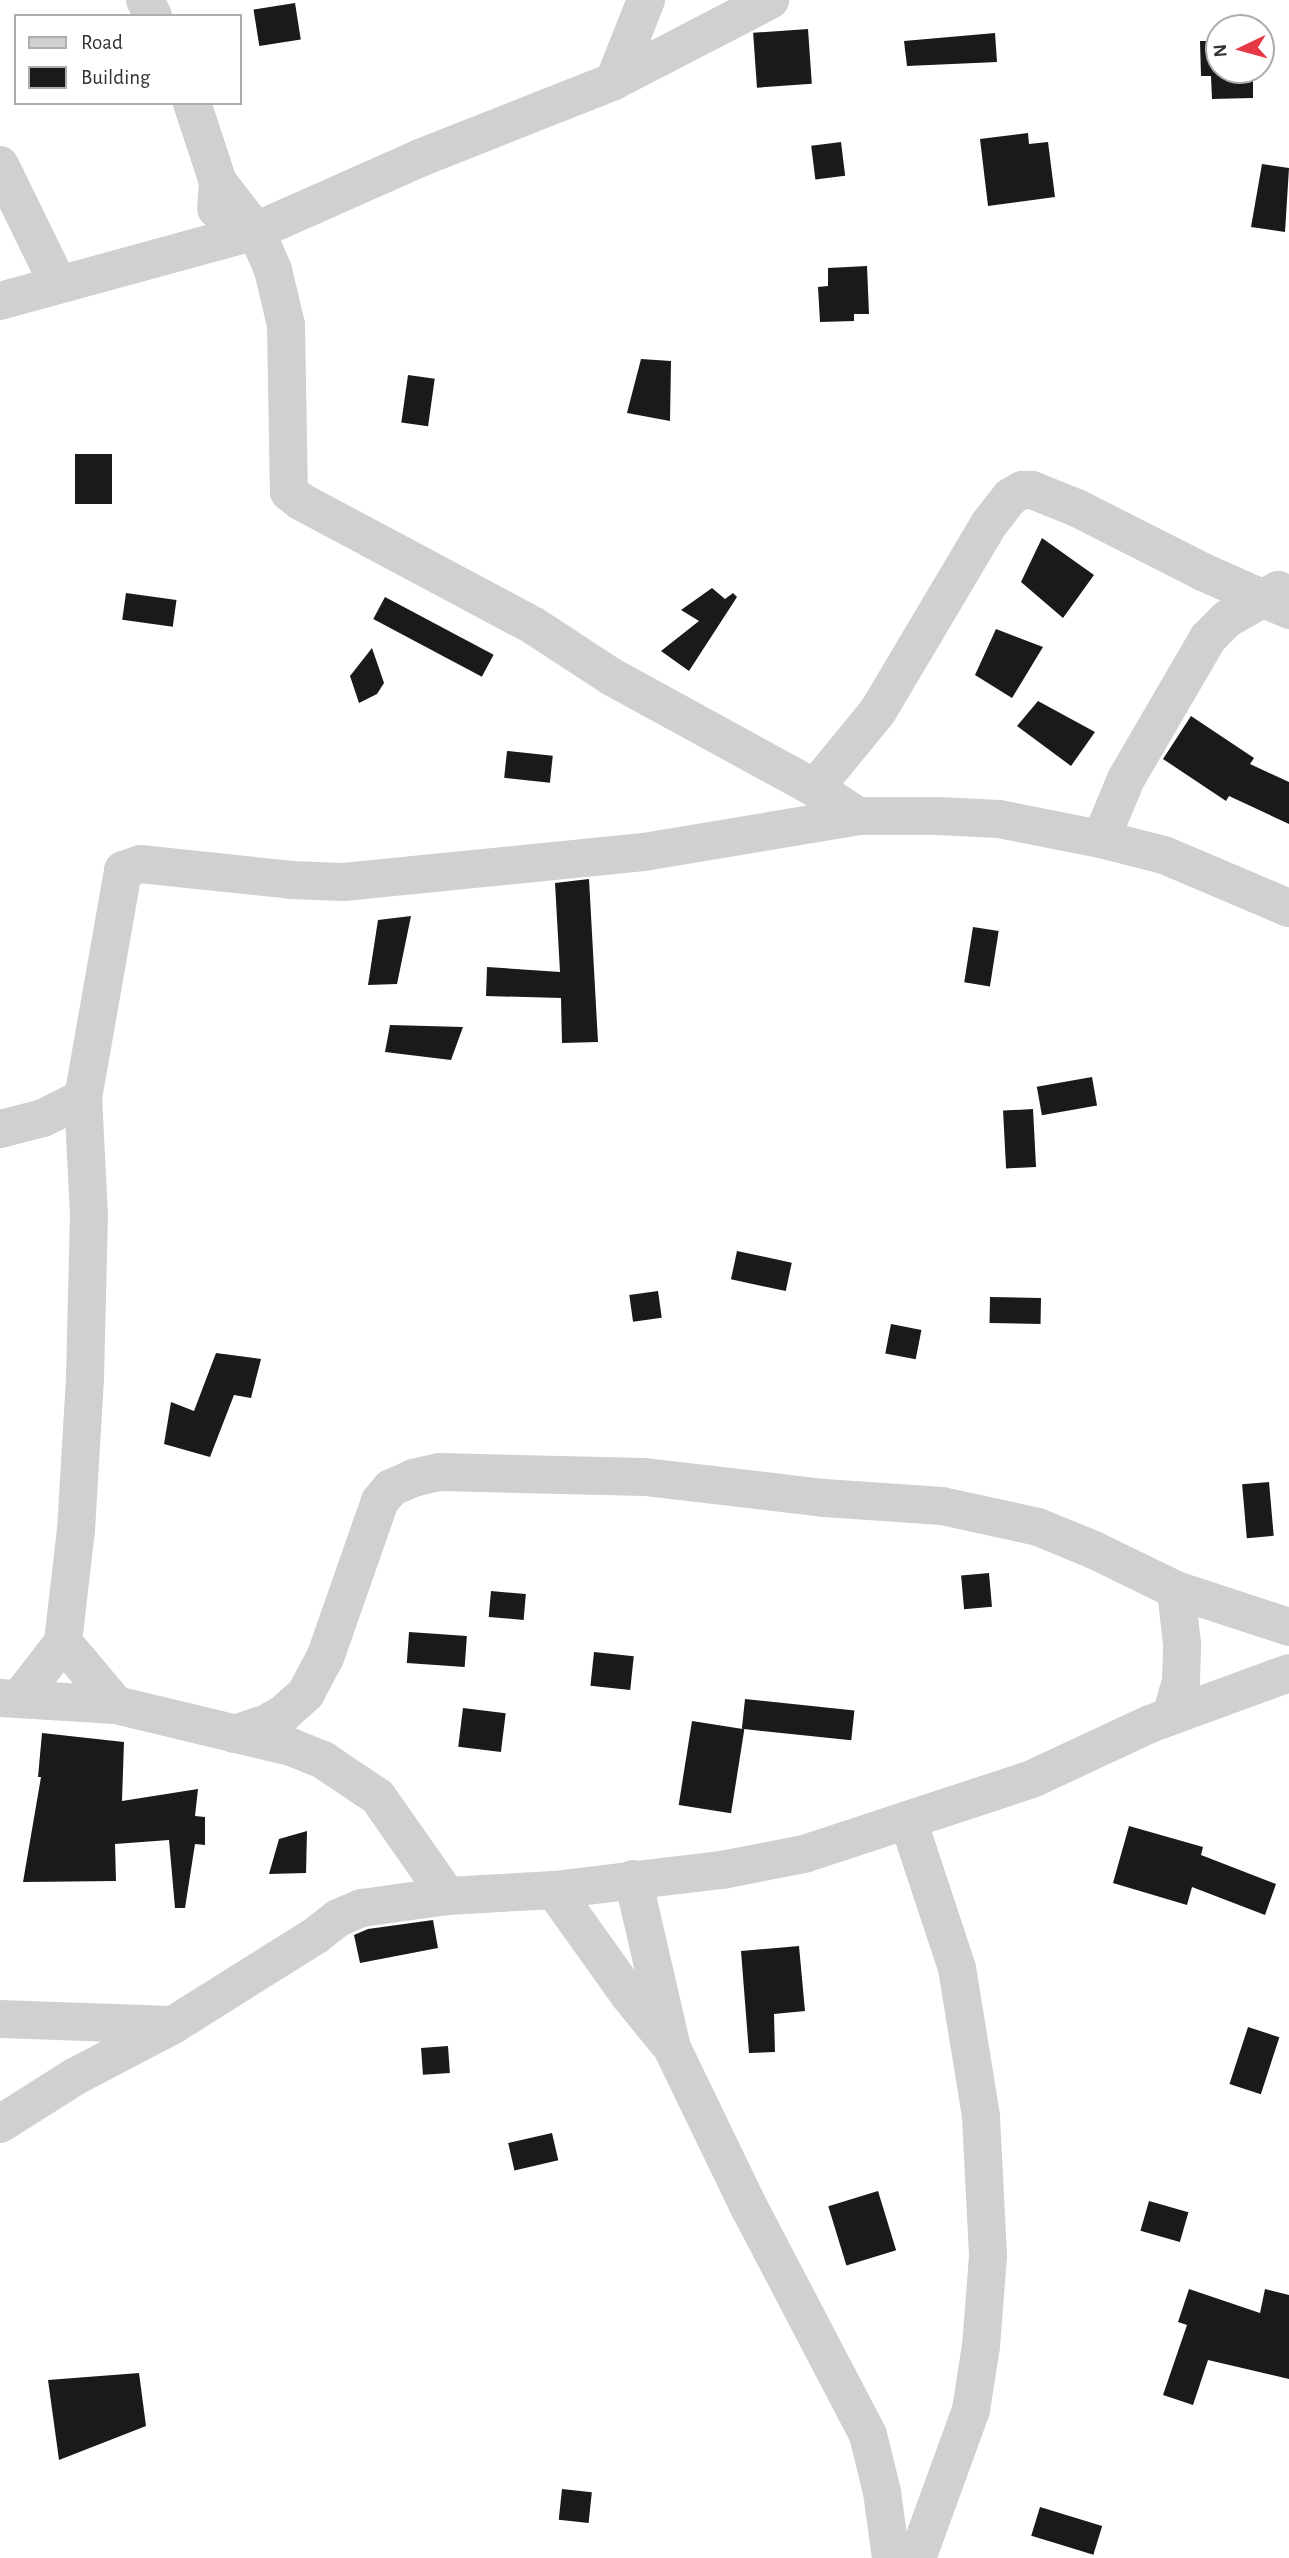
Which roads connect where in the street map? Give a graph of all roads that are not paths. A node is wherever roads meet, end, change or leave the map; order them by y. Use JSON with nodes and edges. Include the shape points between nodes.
{"nodes":[{"id":1,"x":646,"y":0,"type":"edge"},
{"id":2,"x":770,"y":0,"type":"edge"},
{"id":3,"x":614,"y":80,"type":"junction"},
{"id":4,"x":193,"y":105,"type":"edge"},
{"id":5,"x":0,"y":165,"type":"edge"},
{"id":6,"x":218,"y":183,"type":"junction"},
{"id":7,"x":256,"y":231,"type":"junction"},
{"id":8,"x":209,"y":245,"type":"junction"},
{"id":9,"x":58,"y":284,"type":"junction"},
{"id":10,"x":0,"y":301,"type":"edge"},
{"id":11,"x":1280,"y":597,"type":"edge"},
{"id":12,"x":815,"y":788,"type":"junction"},
{"id":13,"x":858,"y":816,"type":"junction"},
{"id":14,"x":1101,"y":839,"type":"junction"},
{"id":15,"x":1289,"y":908,"type":"edge"},
{"id":16,"x":83,"y":1098,"type":"junction"},
{"id":17,"x":0,"y":1129,"type":"edge"},
{"id":18,"x":1176,"y":1590,"type":"junction"},
{"id":19,"x":1289,"y":1627,"type":"edge"},
{"id":20,"x":63,"y":1642,"type":"junction"},
{"id":21,"x":1289,"y":1673,"type":"edge"},
{"id":22,"x":306,"y":1693,"type":"junction"},
{"id":23,"x":10,"y":1699,"type":"edge"},
{"id":24,"x":116,"y":1706,"type":"junction"},
{"id":25,"x":1171,"y":1716,"type":"junction"},
{"id":26,"x":234,"y":1734,"type":"junction"},
{"id":27,"x":323,"y":1759,"type":"junction"},
{"id":28,"x":908,"y":1820,"type":"junction"},
{"id":29,"x":633,"y":1879,"type":"junction"},
{"id":30,"x":554,"y":1889,"type":"junction"},
{"id":31,"x":447,"y":1896,"type":"junction"},
{"id":32,"x":0,"y":2019,"type":"edge"},
{"id":33,"x":173,"y":2025,"type":"junction"},
{"id":34,"x":672,"y":2048,"type":"junction"},
{"id":35,"x":0,"y":2123,"type":"edge"},
{"id":36,"x":891,"y":2558,"type":"edge"},
{"id":37,"x":917,"y":2558,"type":"edge"}],
"edges":[{"from":1,"to":3,"type":"street"},
{"from":2,"to":3,"type":"street"},
{"from":3,"to":7,"type":"street","via":[[420,158]]},
{"from":4,"to":6,"type":"street"},
{"from":5,"to":9,"type":"street"},
{"from":6,"to":7,"type":"street"},
{"from":6,"to":8,"type":"street"},
{"from":7,"to":8,"type":"street"},
{"from":7,"to":12,"type":"street","via":[[273,270],[286,325],[289,492],[534,626],[649,699]]},
{"from":8,"to":9,"type":"street"},
{"from":9,"to":10,"type":"street"},
{"from":11,"to":12,"type":"street","via":[[1203,572],[1077,508],[1022,490],[1010,496],[989,524],[878,710]]},
{"from":11,"to":14,"type":"street","via":[[1227,619],[1208,638],[1126,779]]},
{"from":12,"to":13,"type":"street"},
{"from":13,"to":14,"type":"street","via":[[999,819]]},
{"from":13,"to":16,"type":"street","via":[[644,852],[343,882],[140,864],[123,870]]},
{"from":14,"to":15,"type":"street","via":[[1164,855]]},
{"from":16,"to":17,"type":"street","via":[[43,1118]]},
{"from":16,"to":20,"type":"street","via":[[89,1215],[85,1378],[76,1530]]},
{"from":18,"to":19,"type":"street"},
{"from":18,"to":22,"type":"street","via":[[1038,1527],[942,1506],[824,1498],[645,1477],[440,1472],[391,1488],[380,1501],[325,1658]]},
{"from":18,"to":25,"type":"street","via":[[1181,1680]]},
{"from":20,"to":23,"type":"street"},
{"from":20,"to":24,"type":"street"},
{"from":21,"to":25,"type":"street"},
{"from":22,"to":26,"type":"street","via":[[283,1714]]},
{"from":22,"to":27,"type":"street"},
{"from":23,"to":24,"type":"street"},
{"from":24,"to":26,"type":"street"},
{"from":25,"to":28,"type":"street","via":[[1032,1779]]},
{"from":26,"to":27,"type":"street"},
{"from":27,"to":31,"type":"street","via":[[378,1797]]},
{"from":28,"to":29,"type":"street","via":[[804,1854],[722,1870]]},
{"from":28,"to":37,"type":"street","via":[[957,1968],[981,2117],[988,2256],[971,2410]]},
{"from":29,"to":30,"type":"street"},
{"from":29,"to":34,"type":"street"},
{"from":30,"to":31,"type":"street"},
{"from":30,"to":34,"type":"street","via":[[629,1996]]},
{"from":31,"to":33,"type":"street","via":[[362,1908],[338,1917]]},
{"from":32,"to":33,"type":"street"},
{"from":33,"to":35,"type":"street"},
{"from":34,"to":36,"type":"street","via":[[868,2435]]}]}
